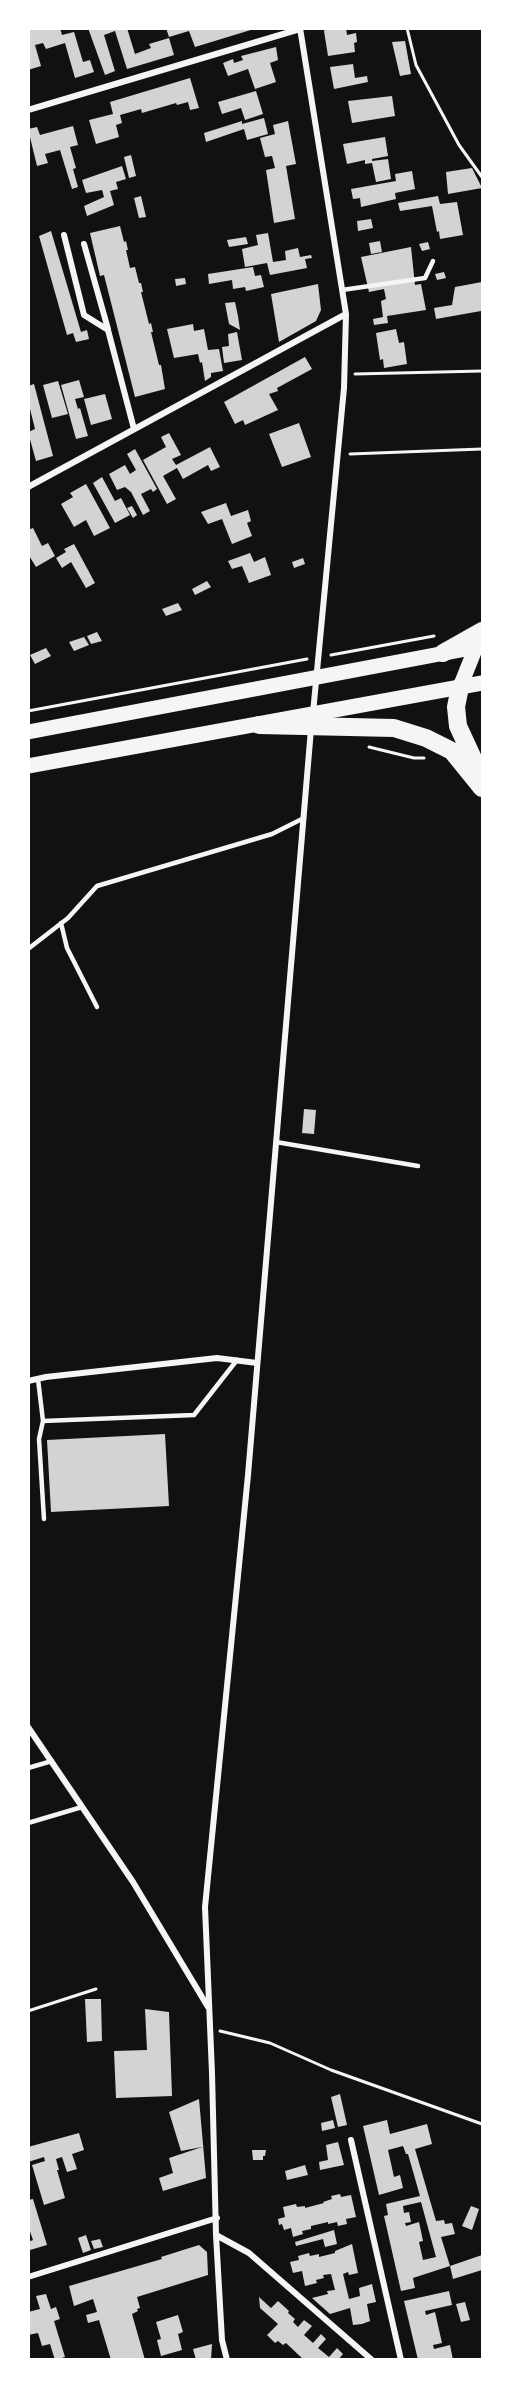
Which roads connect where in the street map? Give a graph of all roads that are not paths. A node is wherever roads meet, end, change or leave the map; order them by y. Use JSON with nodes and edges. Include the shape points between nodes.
{"nodes":[{"id":1,"x":300,"y":29,"type":"edge"},
{"id":2,"x":28,"y":110,"type":"edge"},
{"id":3,"x":64,"y":235,"type":"dead end"},
{"id":4,"x":84,"y":244,"type":"dead end"},
{"id":5,"x":433,"y":261,"type":"dead end"},
{"id":6,"x":342,"y":290,"type":"junction"},
{"id":7,"x":346,"y":314,"type":"junction"},
{"id":8,"x":108,"y":330,"type":"junction"},
{"id":9,"x":134,"y":429,"type":"junction"},
{"id":10,"x":28,"y":487,"type":"edge"},
{"id":11,"x":480,"y":641,"type":"edge"},
{"id":12,"x":443,"y":653,"type":"joint"},
{"id":13,"x":483,"y":683,"type":"edge"},
{"id":14,"x":460,"y":687,"type":"junction"},
{"id":15,"x":330,"y":719,"type":"junction"},
{"id":16,"x":28,"y":723,"type":"edge"},
{"id":17,"x":76,"y":723,"type":"junction"},
{"id":18,"x":259,"y":725,"type":"joint"},
{"id":19,"x":28,"y":732,"type":"edge"},
{"id":20,"x":28,"y":766,"type":"edge"},
{"id":21,"x":483,"y":779,"type":"edge"},
{"id":22,"x":483,"y":788,"type":"edge"},
{"id":23,"x":304,"y":818,"type":"junction"},
{"id":24,"x":61,"y":923,"type":"junction"},
{"id":25,"x":28,"y":949,"type":"edge"},
{"id":26,"x":97,"y":1007,"type":"dead end"},
{"id":27,"x":276,"y":1142,"type":"junction"},
{"id":28,"x":418,"y":1166,"type":"dead end"},
{"id":29,"x":237,"y":1360,"type":"junction"},
{"id":30,"x":257,"y":1363,"type":"junction"},
{"id":31,"x":38,"y":1379,"type":"junction"},
{"id":32,"x":28,"y":1381,"type":"edge"},
{"id":33,"x":43,"y":1421,"type":"junction"},
{"id":34,"x":44,"y":1519,"type":"dead end"},
{"id":35,"x":28,"y":1726,"type":"edge"},
{"id":36,"x":31,"y":1734,"type":"edge"},
{"id":37,"x":52,"y":1761,"type":"junction"},
{"id":38,"x":28,"y":1768,"type":"edge"},
{"id":39,"x":82,"y":1807,"type":"junction"},
{"id":40,"x":28,"y":1823,"type":"edge"},
{"id":41,"x":209,"y":2008,"type":"junction"},
{"id":42,"x":351,"y":2140,"type":"dead end"},
{"id":43,"x":217,"y":2218,"type":"junction"},
{"id":44,"x":216,"y":2235,"type":"junction"},
{"id":45,"x":28,"y":2277,"type":"edge"},
{"id":46,"x":227,"y":2360,"type":"edge"},
{"id":47,"x":372,"y":2360,"type":"edge"},
{"id":48,"x":401,"y":2360,"type":"edge"}],
"edges":[{"from":1,"to":2,"type":"street"},
{"from":1,"to":6,"type":"street"},
{"from":3,"to":8,"type":"street","via":[[84,315]]},
{"from":4,"to":8,"type":"street"},
{"from":5,"to":6,"type":"lane","via":[[425,278]]},
{"from":6,"to":7,"type":"street"},
{"from":7,"to":9,"type":"street"},
{"from":7,"to":23,"type":"street"},
{"from":8,"to":9,"type":"street"},
{"from":9,"to":10,"type":"street"},
{"from":11,"to":12,"type":"highway"},
{"from":11,"to":14,"type":"main road"},
{"from":12,"to":17,"type":"main road"},
{"from":13,"to":14,"type":"main road"},
{"from":14,"to":15,"type":"main road"},
{"from":14,"to":21,"type":"highway","via":[[458,726]]},
{"from":15,"to":18,"type":"highway"},
{"from":15,"to":22,"type":"highway","via":[[394,728],[426,738],[452,751]]},
{"from":16,"to":17,"type":"main road"},
{"from":17,"to":19,"type":"main road"},
{"from":18,"to":20,"type":"main road"},
{"from":23,"to":24,"type":"lane","via":[[272,834],[97,886]]},
{"from":23,"to":27,"type":"street"},
{"from":24,"to":25,"type":"lane"},
{"from":24,"to":26,"type":"lane","via":[[67,948]]},
{"from":27,"to":28,"type":"lane"},
{"from":27,"to":30,"type":"street"},
{"from":29,"to":30,"type":"street"},
{"from":29,"to":31,"type":"street","via":[[217,1358]]},
{"from":29,"to":33,"type":"lane","via":[[194,1415]]},
{"from":30,"to":41,"type":"street","via":[[205,1907]]},
{"from":31,"to":32,"type":"street"},
{"from":31,"to":33,"type":"lane"},
{"from":33,"to":34,"type":"lane","via":[[39,1439]]},
{"from":35,"to":36,"type":"street"},
{"from":36,"to":37,"type":"street"},
{"from":37,"to":38,"type":"lane"},
{"from":37,"to":39,"type":"street"},
{"from":39,"to":40,"type":"lane"},
{"from":39,"to":41,"type":"street","via":[[133,1882]]},
{"from":41,"to":43,"type":"street"},
{"from":42,"to":48,"type":"street"},
{"from":43,"to":44,"type":"street"},
{"from":43,"to":45,"type":"street"},
{"from":44,"to":46,"type":"street","via":[[222,2340]]},
{"from":44,"to":47,"type":"street","via":[[249,2253]]}]}
